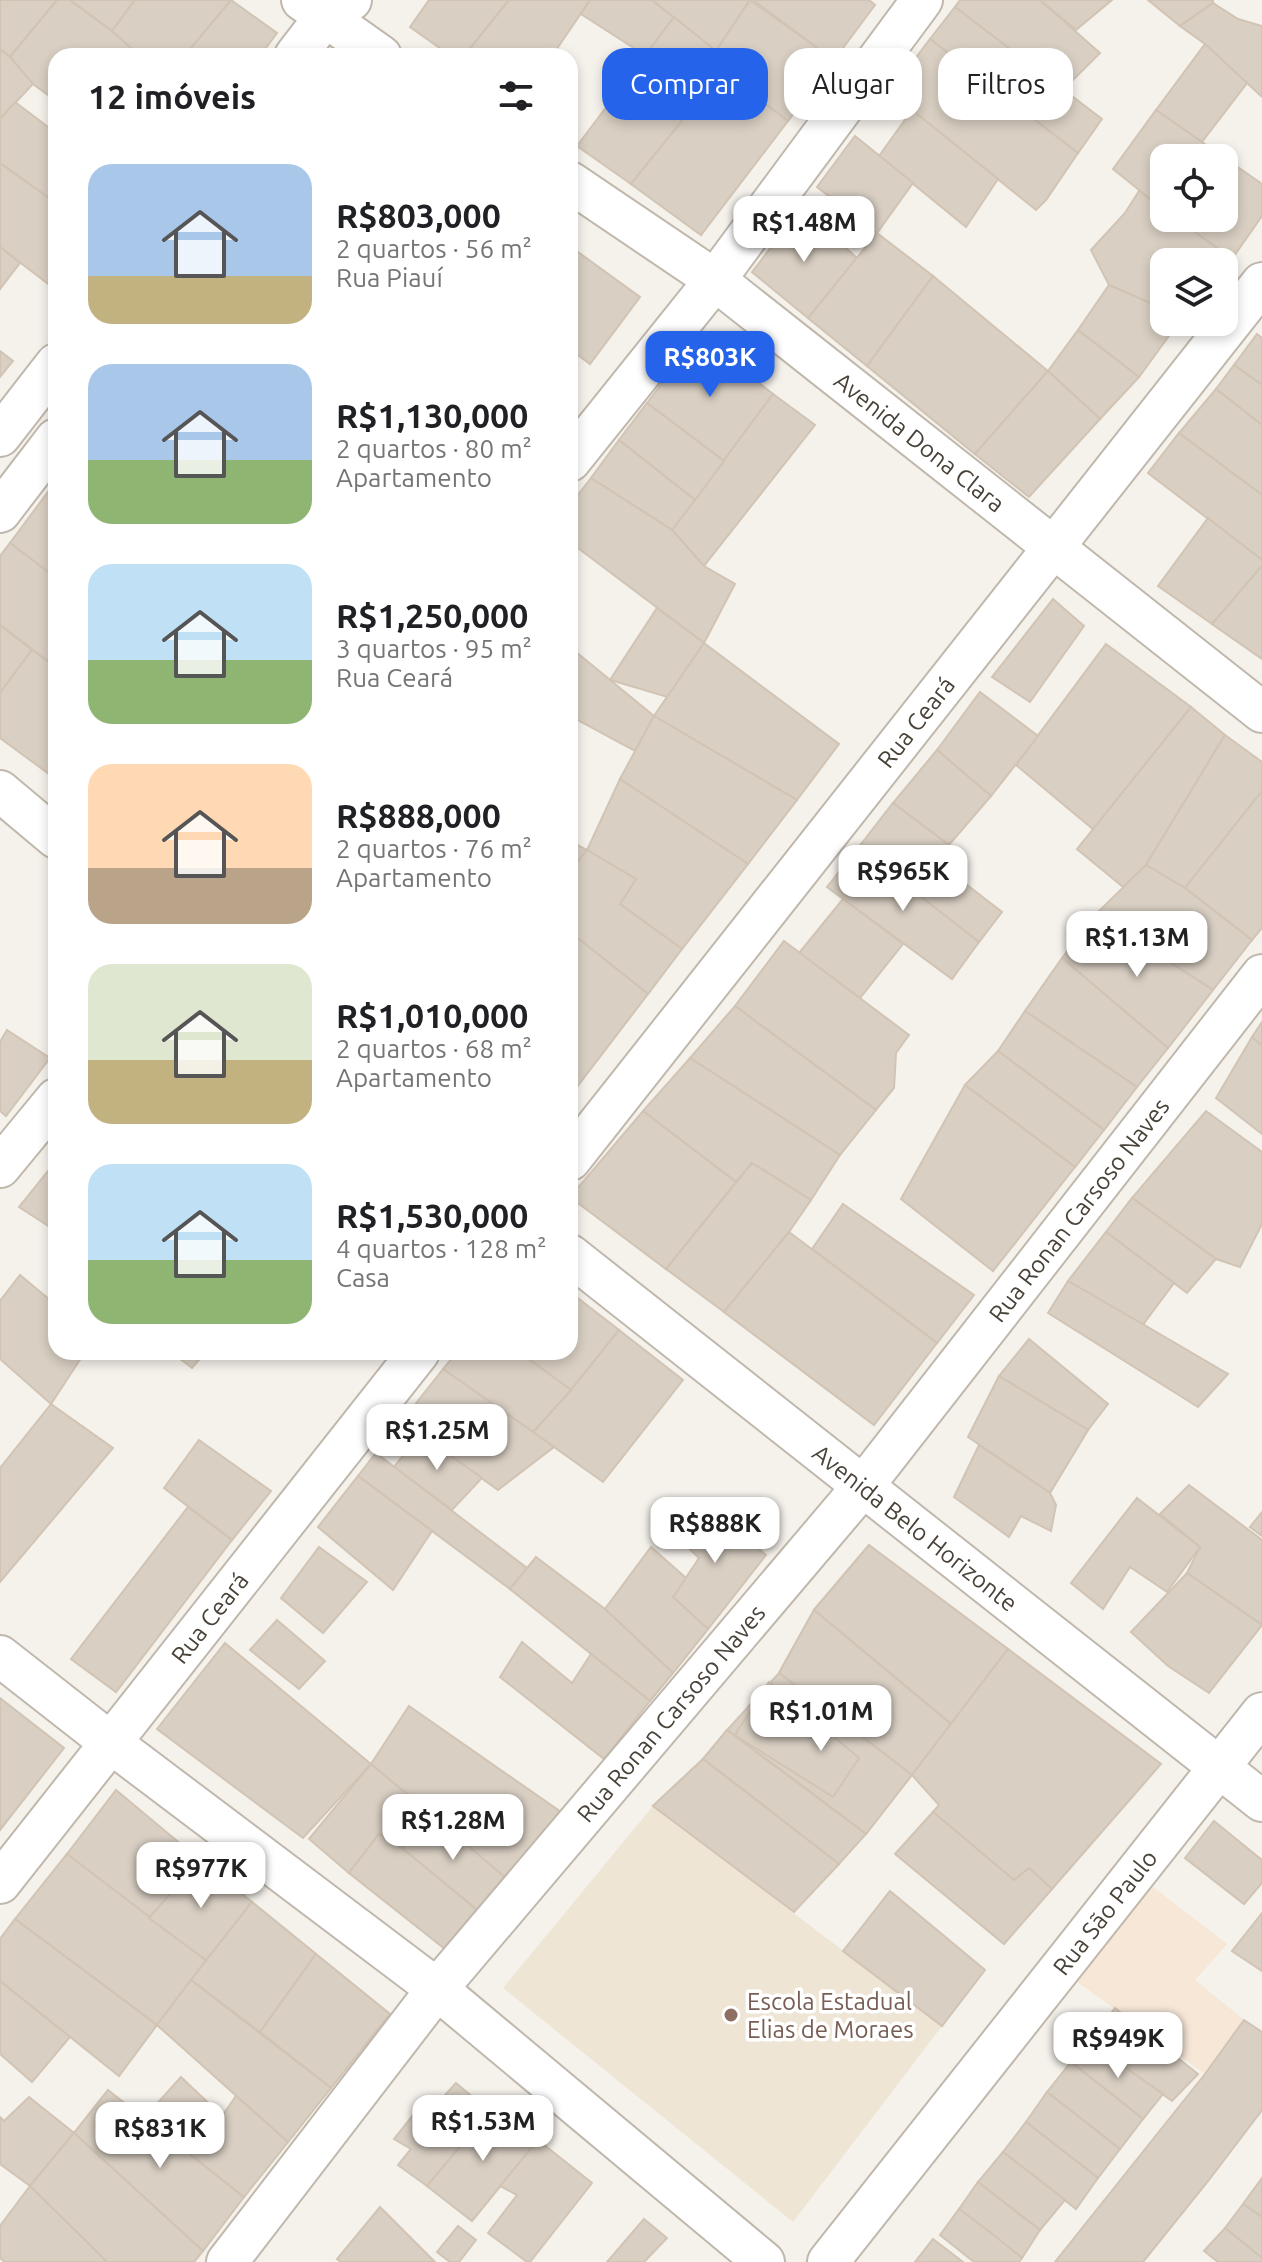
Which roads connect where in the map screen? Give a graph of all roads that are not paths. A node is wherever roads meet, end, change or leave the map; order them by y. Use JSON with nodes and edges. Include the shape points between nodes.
{"nodes":[{"id":1,"x":376,"y":0,"type":"edge"},
{"id":2,"x":922,"y":0,"type":"edge"},
{"id":3,"x":326,"y":6,"type":"edge"},
{"id":4,"x":300,"y":48,"type":"edge"},
{"id":5,"x":361,"y":48,"type":"edge"},
{"id":6,"x":365,"y":48,"type":"edge"},
{"id":7,"x":578,"y":187,"type":"edge"},
{"id":8,"x":715,"y":280,"type":"junction"},
{"id":9,"x":1262,"y":283,"type":"edge"},
{"id":10,"x":48,"y":374,"type":"edge"},
{"id":11,"x":0,"y":436,"type":"edge"},
{"id":12,"x":48,"y":449,"type":"edge"},
{"id":13,"x":578,"y":451,"type":"edge"},
{"id":14,"x":0,"y":512,"type":"edge"},
{"id":15,"x":1053,"y":549,"type":"junction"},
{"id":16,"x":1262,"y":712,"type":"edge"},
{"id":17,"x":0,"y":791,"type":"edge"},
{"id":18,"x":48,"y":831,"type":"edge"},
{"id":19,"x":1262,"y":975,"type":"edge"},
{"id":20,"x":48,"y":1109,"type":"edge"},
{"id":21,"x":578,"y":1150,"type":"edge"},
{"id":22,"x":0,"y":1167,"type":"edge"},
{"id":23,"x":578,"y":1261,"type":"edge"},
{"id":24,"x":413,"y":1360,"type":"edge"},
{"id":25,"x":864,"y":1485,"type":"junction"},
{"id":26,"x":0,"y":1656,"type":"edge"},
{"id":27,"x":1262,"y":1713,"type":"edge"},
{"id":28,"x":111,"y":1743,"type":"junction"},
{"id":29,"x":1219,"y":1767,"type":"junction"},
{"id":30,"x":1262,"y":1801,"type":"edge"},
{"id":31,"x":0,"y":1883,"type":"edge"},
{"id":32,"x":437,"y":1989,"type":"junction"},
{"id":33,"x":227,"y":2262,"type":"edge"},
{"id":34,"x":764,"y":2262,"type":"edge"},
{"id":35,"x":828,"y":2262,"type":"edge"}],
"edges":[{"from":1,"to":6,"type":"street"},
{"from":2,"to":8,"type":"street"},
{"from":3,"to":4,"type":"street"},
{"from":3,"to":5,"type":"street"},
{"from":7,"to":8,"type":"street","name":"Avenida Dona Clara"},
{"from":8,"to":13,"type":"street"},
{"from":8,"to":15,"type":"street","name":"Avenida Dona Clara"},
{"from":9,"to":15,"type":"street","name":"Rua Ceará"},
{"from":10,"to":11,"type":"street"},
{"from":12,"to":14,"type":"street"},
{"from":15,"to":16,"type":"street","name":"Avenida Dona Clara"},
{"from":15,"to":21,"type":"street","name":"Rua Ceará"},
{"from":17,"to":18,"type":"street"},
{"from":19,"to":25,"type":"street","name":"Rua Ronan Carsoso Naves"},
{"from":20,"to":22,"type":"street"},
{"from":23,"to":25,"type":"street","name":"Avenida Belo Horizonte"},
{"from":24,"to":28,"type":"street","name":"Rua Ceará"},
{"from":25,"to":29,"type":"street","name":"Avenida Belo Horizonte"},
{"from":25,"to":32,"type":"street","name":"Rua Ronan Carsoso Naves"},
{"from":26,"to":28,"type":"street"},
{"from":27,"to":29,"type":"street","name":"Rua São Paulo"},
{"from":28,"to":31,"type":"street","name":"Rua Ceará"},
{"from":28,"to":32,"type":"street"},
{"from":29,"to":30,"type":"street","name":"Avenida Belo Horizonte"},
{"from":29,"to":35,"type":"street","name":"Rua São Paulo"},
{"from":32,"to":33,"type":"street","name":"Rua Ronan Carsoso Naves"},
{"from":32,"to":34,"type":"street"}]}
